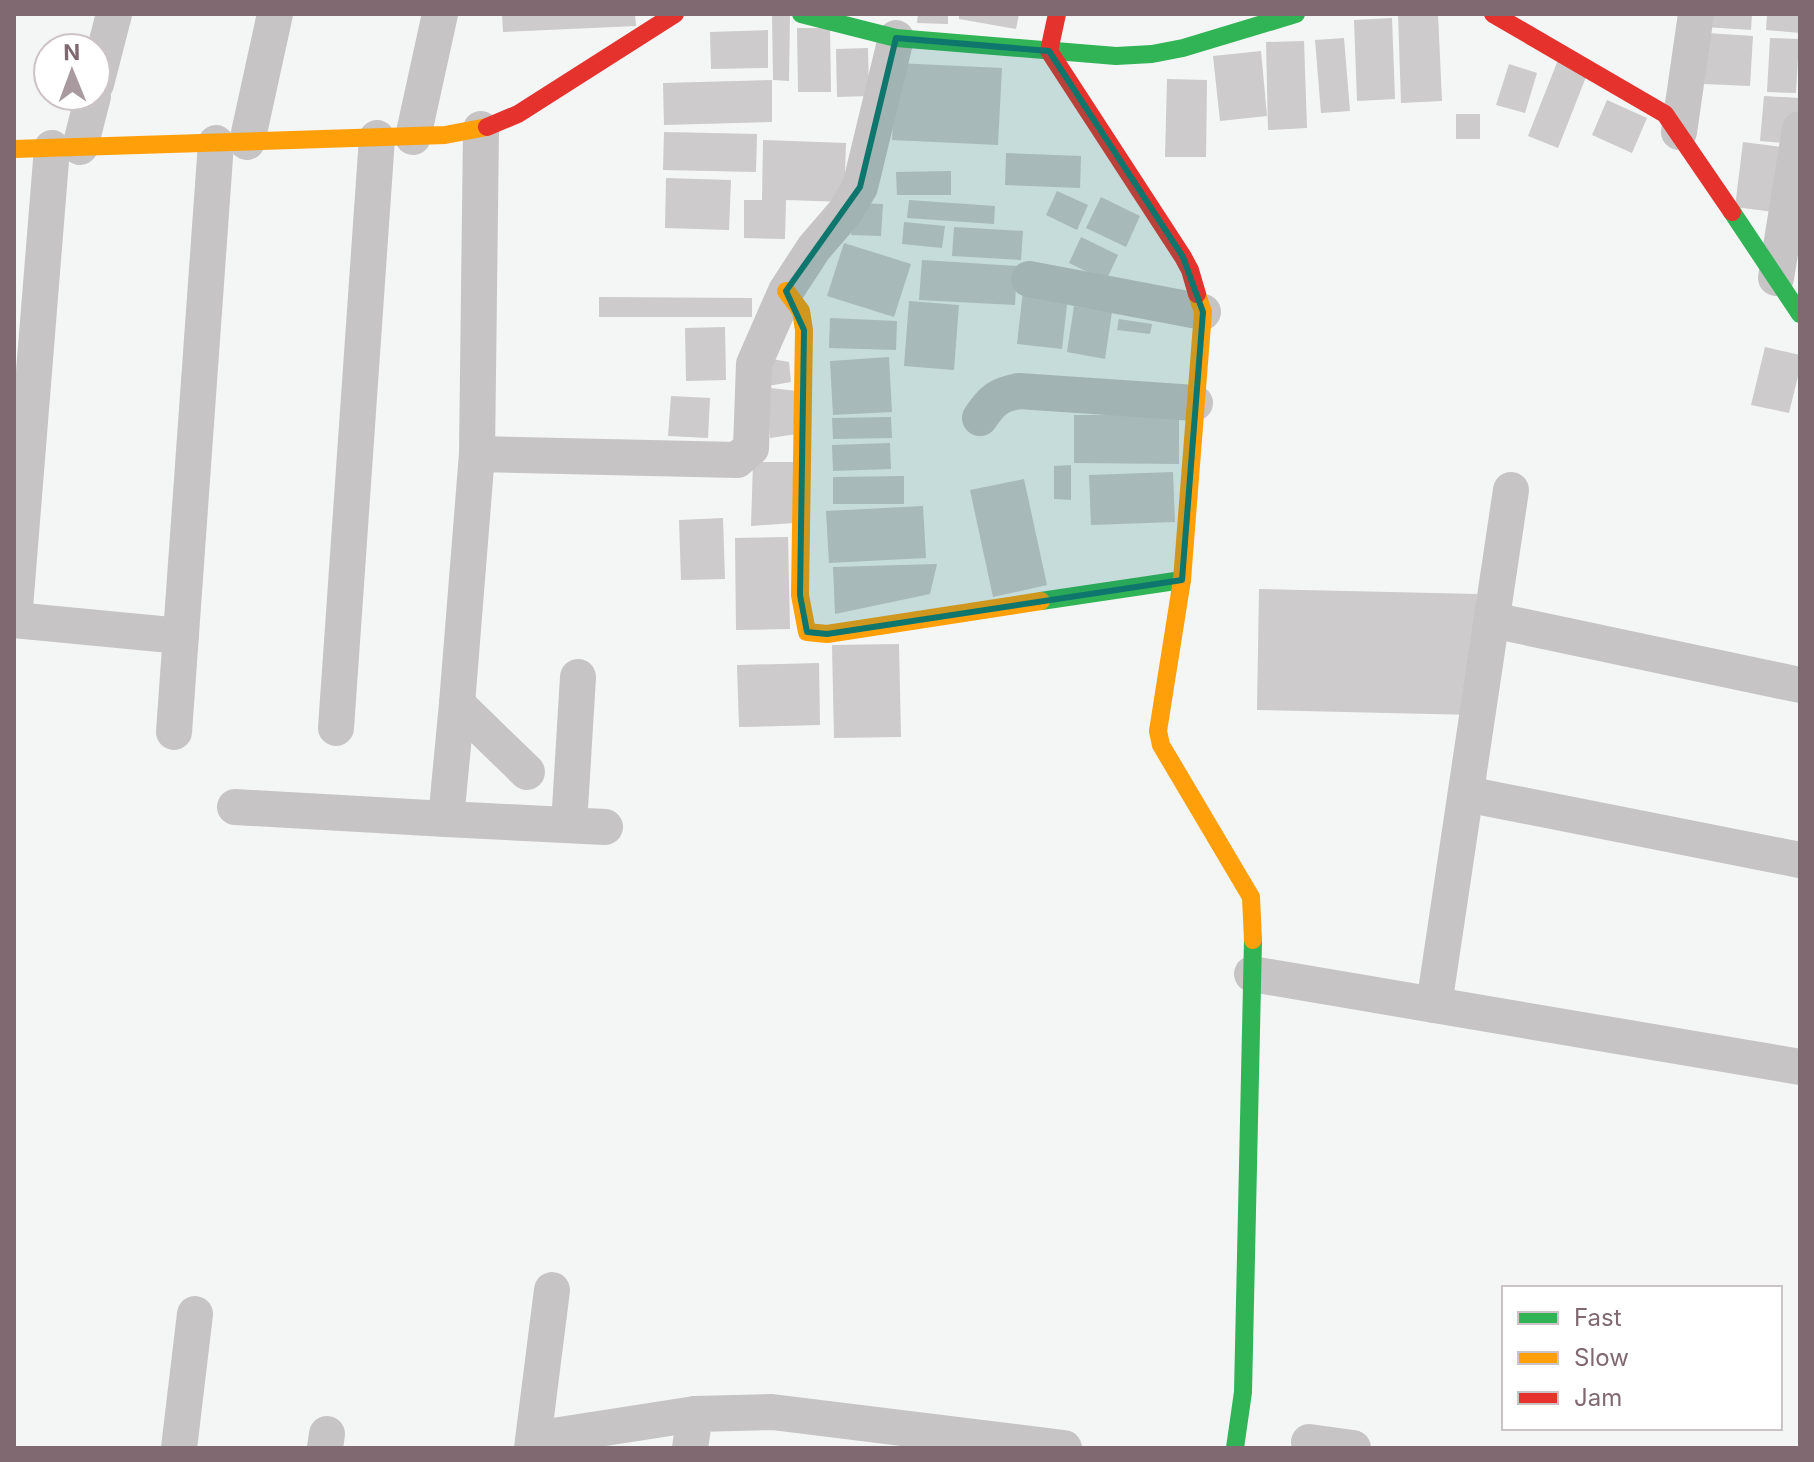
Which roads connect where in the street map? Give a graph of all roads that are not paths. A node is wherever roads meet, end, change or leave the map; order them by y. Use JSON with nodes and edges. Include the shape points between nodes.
{"nodes":[{"id":1,"x":275,"y":14,"type":"edge"},
{"id":2,"x":440,"y":14,"type":"edge"},
{"id":3,"x":675,"y":14,"type":"edge"},
{"id":4,"x":801,"y":14,"type":"edge"},
{"id":5,"x":1057,"y":14,"type":"edge"},
{"id":6,"x":1296,"y":14,"type":"edge"},
{"id":7,"x":1493,"y":14,"type":"edge"},
{"id":8,"x":1696,"y":14,"type":"edge"},
{"id":9,"x":896,"y":38,"type":"junction"},
{"id":10,"x":1049,"y":51,"type":"junction"},
{"id":11,"x":85,"y":112,"type":"edge"},
{"id":12,"x":481,"y":129,"type":"junction"},
{"id":13,"x":1800,"y":129,"type":"edge"},
{"id":14,"x":1679,"y":132,"type":"junction"},
{"id":15,"x":413,"y":137,"type":"junction"},
{"id":16,"x":377,"y":138,"type":"junction"},
{"id":17,"x":232,"y":142,"type":"junction"},
{"id":18,"x":66,"y":148,"type":"junction"},
{"id":19,"x":14,"y":149,"type":"edge"},
{"id":20,"x":1776,"y":278,"type":"junction"},
{"id":21,"x":1029,"y":279,"type":"dead end"},
{"id":22,"x":786,"y":291,"type":"junction"},
{"id":23,"x":1203,"y":312,"type":"junction"},
{"id":24,"x":1800,"y":314,"type":"edge"},
{"id":25,"x":1195,"y":403,"type":"junction"},
{"id":26,"x":980,"y":418,"type":"dead end"},
{"id":27,"x":477,"y":454,"type":"junction"},
{"id":28,"x":1511,"y":490,"type":"dead end"},
{"id":29,"x":1182,"y":580,"type":"junction"},
{"id":30,"x":14,"y":620,"type":"edge"},
{"id":31,"x":1492,"y":620,"type":"junction"},
{"id":32,"x":181,"y":636,"type":"junction"},
{"id":33,"x":578,"y":677,"type":"dead end"},
{"id":34,"x":1800,"y":685,"type":"edge"},
{"id":35,"x":457,"y":704,"type":"junction"},
{"id":36,"x":336,"y":728,"type":"dead end"},
{"id":37,"x":174,"y":732,"type":"dead end"},
{"id":38,"x":527,"y":772,"type":"dead end"},
{"id":39,"x":1466,"y":794,"type":"junction"},
{"id":40,"x":235,"y":807,"type":"dead end"},
{"id":41,"x":446,"y":819,"type":"junction"},
{"id":42,"x":569,"y":825,"type":"junction"},
{"id":43,"x":605,"y":827,"type":"dead end"},
{"id":44,"x":1800,"y":860,"type":"edge"},
{"id":45,"x":1252,"y":974,"type":"junction"},
{"id":46,"x":1434,"y":1005,"type":"junction"},
{"id":47,"x":1800,"y":1067,"type":"edge"},
{"id":48,"x":552,"y":1290,"type":"dead end"},
{"id":49,"x":195,"y":1314,"type":"dead end"},
{"id":50,"x":692,"y":1431,"type":"edge"},
{"id":51,"x":1309,"y":1442,"type":"dead end"},
{"id":52,"x":533,"y":1443,"type":"edge"},
{"id":53,"x":179,"y":1448,"type":"edge"},
{"id":54,"x":1064,"y":1448,"type":"edge"},
{"id":55,"x":1235,"y":1448,"type":"edge"},
{"id":56,"x":1353,"y":1448,"type":"edge"}],
"edges":[{"from":1,"to":17,"type":"street"},
{"from":2,"to":15,"type":"street"},
{"from":3,"to":12,"type":"street","via":[[518,114]]},
{"from":4,"to":9,"type":"street"},
{"from":5,"to":10,"type":"street"},
{"from":6,"to":10,"type":"street","via":[[1152,54]]},
{"from":7,"to":14,"type":"street","via":[[1656,108]]},
{"from":8,"to":14,"type":"street"},
{"from":9,"to":10,"type":"street"},
{"from":9,"to":22,"type":"street","via":[[860,187]]},
{"from":10,"to":23,"type":"street","via":[[1183,257]]},
{"from":11,"to":18,"type":"street"},
{"from":12,"to":15,"type":"street"},
{"from":12,"to":27,"type":"street"},
{"from":13,"to":20,"type":"street"},
{"from":14,"to":20,"type":"street"},
{"from":15,"to":16,"type":"street"},
{"from":16,"to":17,"type":"street"},
{"from":16,"to":36,"type":"street"},
{"from":17,"to":18,"type":"street"},
{"from":17,"to":32,"type":"street"},
{"from":18,"to":19,"type":"street"},
{"from":18,"to":30,"type":"street"},
{"from":20,"to":24,"type":"street"},
{"from":21,"to":23,"type":"street"},
{"from":22,"to":27,"type":"street","via":[[754,364],[751,448],[737,460]]},
{"from":22,"to":29,"type":"street","via":[[801,311],[804,330],[800,595],[807,632],[827,634]]},
{"from":23,"to":25,"type":"street"},
{"from":25,"to":26,"type":"street","via":[[1019,391],[1001,395]]},
{"from":25,"to":29,"type":"street"},
{"from":27,"to":35,"type":"street"},
{"from":28,"to":31,"type":"street"},
{"from":29,"to":45,"type":"street","via":[[1158,731],[1161,745],[1251,897]]},
{"from":30,"to":32,"type":"street"},
{"from":31,"to":34,"type":"street"},
{"from":31,"to":39,"type":"street"},
{"from":32,"to":37,"type":"street"},
{"from":33,"to":42,"type":"street"},
{"from":35,"to":38,"type":"street"},
{"from":35,"to":41,"type":"street"},
{"from":39,"to":44,"type":"street"},
{"from":39,"to":46,"type":"street"},
{"from":40,"to":41,"type":"street"},
{"from":41,"to":42,"type":"street"},
{"from":42,"to":43,"type":"street"},
{"from":45,"to":46,"type":"street"},
{"from":45,"to":55,"type":"street","via":[[1243,1392]]},
{"from":46,"to":47,"type":"street"},
{"from":48,"to":52,"type":"street"},
{"from":49,"to":53,"type":"street"},
{"from":50,"to":52,"type":"street"},
{"from":50,"to":54,"type":"street","via":[[772,1412]]},
{"from":51,"to":56,"type":"street"}]}
